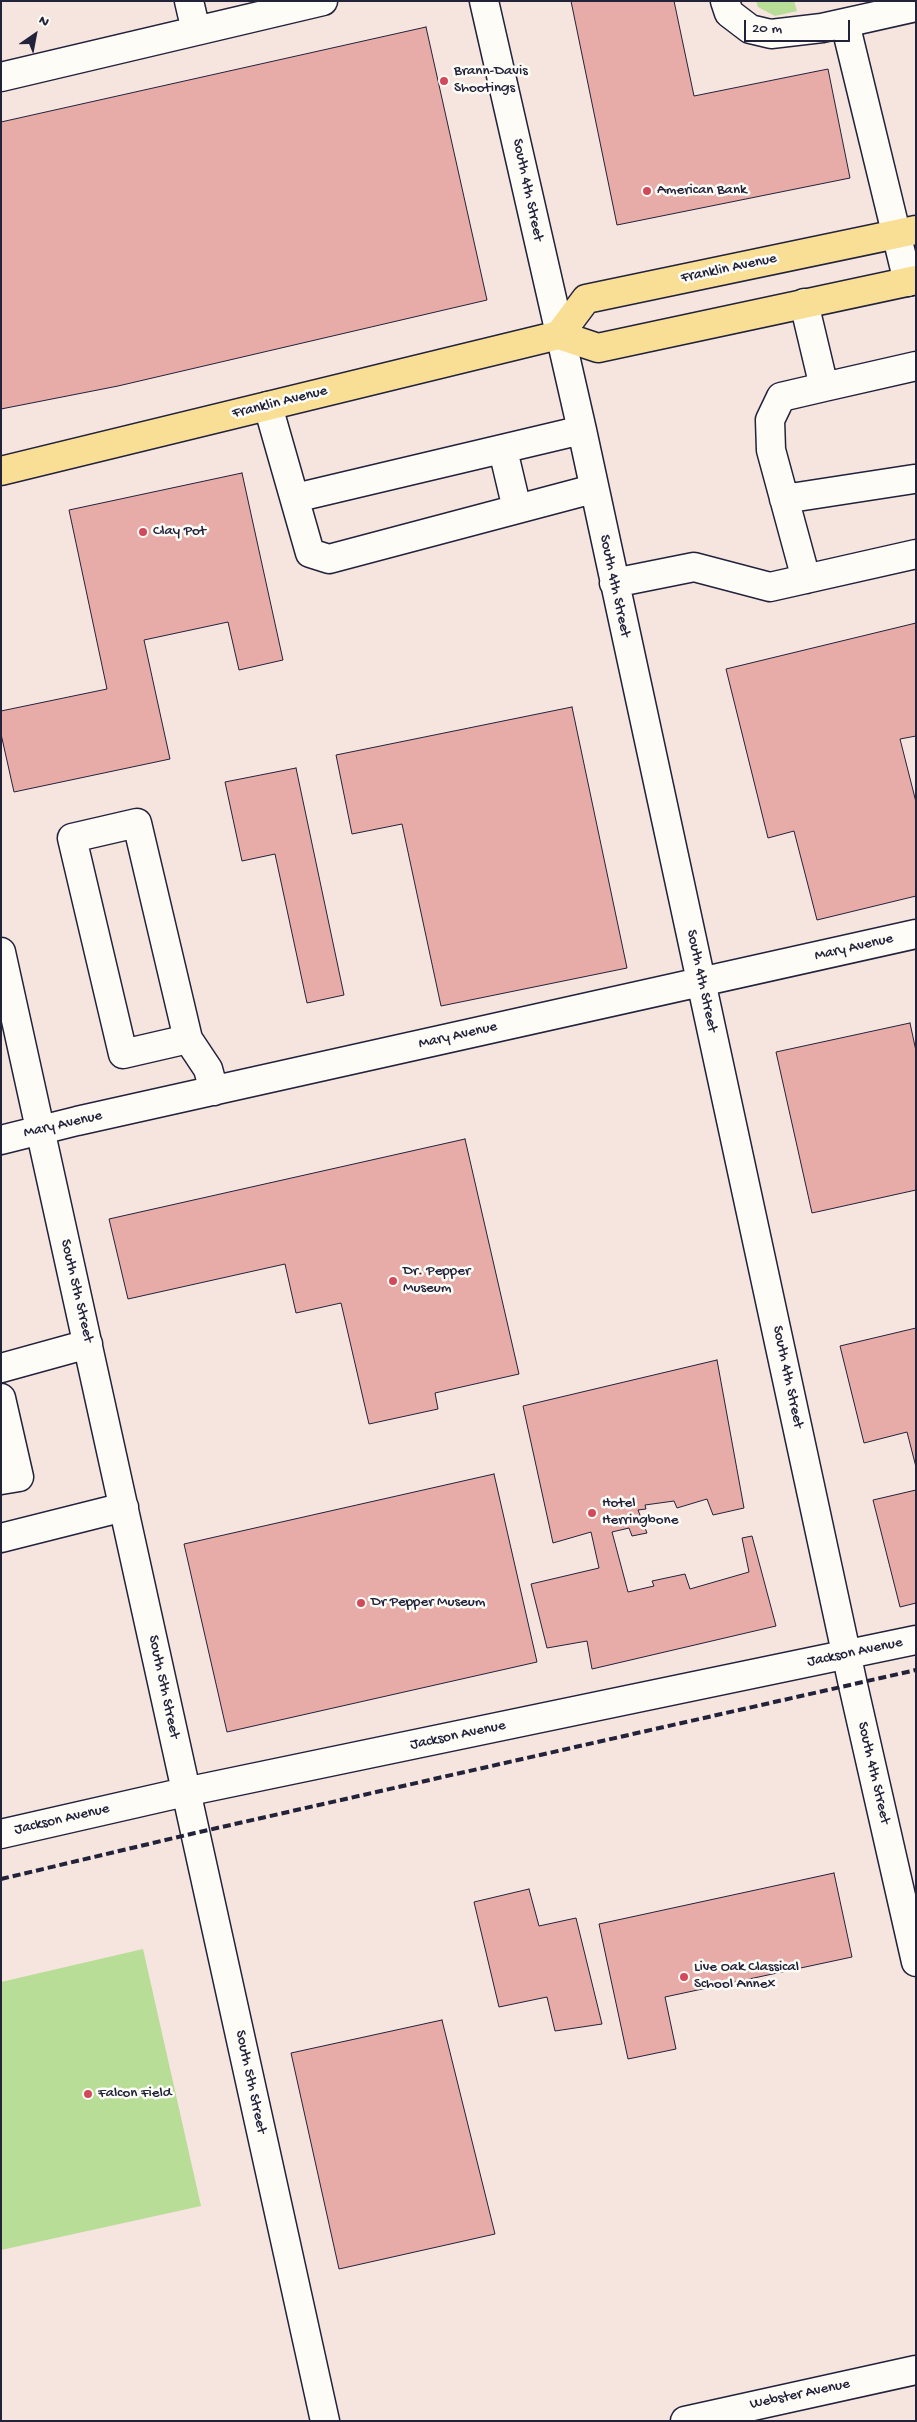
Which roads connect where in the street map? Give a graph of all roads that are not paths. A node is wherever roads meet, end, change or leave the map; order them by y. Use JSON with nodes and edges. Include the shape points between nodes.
{"nodes":[{"id":1,"x":189,"y":1,"type":"edge"},
{"id":2,"x":323,"y":1,"type":"edge"},
{"id":3,"x":484,"y":1,"type":"edge"},
{"id":4,"x":725,"y":1,"type":"edge"},
{"id":5,"x":916,"y":7,"type":"edge"},
{"id":6,"x":845,"y":23,"type":"junction"},
{"id":7,"x":196,"y":31,"type":"junction"},
{"id":8,"x":1,"y":76,"type":"edge"},
{"id":9,"x":906,"y":232,"type":"edge"},
{"id":10,"x":912,"y":281,"type":"edge"},
{"id":11,"x":804,"y":303,"type":"junction"},
{"id":12,"x":559,"y":335,"type":"junction"},
{"id":13,"x":916,"y":366,"type":"edge"},
{"id":14,"x":824,"y":387,"type":"junction"},
{"id":15,"x":268,"y":406,"type":"junction"},
{"id":16,"x":582,"y":430,"type":"junction"},
{"id":17,"x":504,"y":450,"type":"junction"},
{"id":18,"x":1,"y":471,"type":"edge"},
{"id":19,"x":914,"y":479,"type":"dead end"},
{"id":20,"x":593,"y":489,"type":"junction"},
{"id":21,"x":294,"y":498,"type":"junction"},
{"id":22,"x":784,"y":499,"type":"junction"},
{"id":23,"x":517,"y":509,"type":"junction"},
{"id":24,"x":916,"y":554,"type":"edge"},
{"id":25,"x":806,"y":579,"type":"junction"},
{"id":26,"x":614,"y":584,"type":"junction"},
{"id":27,"x":916,"y":934,"type":"edge"},
{"id":28,"x":1,"y":952,"type":"edge"},
{"id":29,"x":701,"y":982,"type":"junction"},
{"id":30,"x":188,"y":1040,"type":"junction"},
{"id":31,"x":214,"y":1091,"type":"junction"},
{"id":32,"x":40,"y":1130,"type":"junction"},
{"id":33,"x":1,"y":1140,"type":"edge"},
{"id":34,"x":88,"y":1344,"type":"junction"},
{"id":35,"x":1,"y":1368,"type":"edge"},
{"id":36,"x":1,"y":1398,"type":"edge"},
{"id":37,"x":1,"y":1480,"type":"edge"},
{"id":38,"x":124,"y":1507,"type":"junction"},
{"id":39,"x":1,"y":1538,"type":"edge"},
{"id":40,"x":916,"y":1640,"type":"edge"},
{"id":41,"x":848,"y":1655,"type":"junction"},
{"id":42,"x":186,"y":1792,"type":"junction"},
{"id":43,"x":1,"y":1834,"type":"edge"},
{"id":44,"x":916,"y":1962,"type":"edge"},
{"id":45,"x":916,"y":2370,"type":"edge"},
{"id":46,"x":325,"y":2421,"type":"edge"},
{"id":47,"x":685,"y":2421,"type":"edge"}],
"edges":[{"from":1,"to":7,"type":"street"},
{"from":2,"to":7,"type":"street"},
{"from":3,"to":12,"type":"street","name":"South 4th Street"},
{"from":4,"to":6,"type":"street","via":[[729,13],[750,29],[771,34]]},
{"from":5,"to":6,"type":"street"},
{"from":6,"to":9,"type":"street"},
{"from":7,"to":8,"type":"street"},
{"from":9,"to":10,"type":"street"},
{"from":9,"to":12,"type":"main road","name":"Franklin Avenue","via":[[586,299]]},
{"from":10,"to":11,"type":"main road"},
{"from":11,"to":12,"type":"main road","via":[[598,348]]},
{"from":11,"to":14,"type":"street"},
{"from":12,"to":15,"type":"main road","name":"Franklin Avenue"},
{"from":12,"to":16,"type":"street","name":"South 4th Street"},
{"from":13,"to":14,"type":"street"},
{"from":14,"to":22,"type":"street","via":[[781,397],[770,420],[771,450]]},
{"from":15,"to":18,"type":"main road","name":"Franklin Avenue"},
{"from":15,"to":21,"type":"street"},
{"from":16,"to":17,"type":"street"},
{"from":16,"to":20,"type":"street","name":"South 4th Street"},
{"from":17,"to":21,"type":"street"},
{"from":17,"to":23,"type":"street"},
{"from":19,"to":22,"type":"street"},
{"from":20,"to":23,"type":"street"},
{"from":20,"to":26,"type":"street","name":"South 4th Street"},
{"from":21,"to":23,"type":"street","via":[[310,552],[329,559]]},
{"from":22,"to":25,"type":"street"},
{"from":24,"to":25,"type":"street"},
{"from":25,"to":26,"type":"street","via":[[770,587],[694,567]]},
{"from":26,"to":29,"type":"street","name":"South 4th Street"},
{"from":27,"to":29,"type":"street","name":"Mary Avenue"},
{"from":28,"to":32,"type":"street","name":"South 5th Street"},
{"from":29,"to":31,"type":"street","name":"Mary Avenue"},
{"from":29,"to":41,"type":"street","name":"South 4th Street"},
{"from":30,"to":30,"type":"street","via":[[137,823],[72,838],[123,1054]]},
{"from":30,"to":31,"type":"street","via":[[208,1069]]},
{"from":31,"to":32,"type":"street","name":"Mary Avenue"},
{"from":32,"to":33,"type":"street","name":"Mary Avenue"},
{"from":32,"to":34,"type":"street","name":"South 5th Street"},
{"from":34,"to":35,"type":"street"},
{"from":34,"to":38,"type":"street","name":"South 5th Street"},
{"from":36,"to":37,"type":"street","via":[[19,1477]]},
{"from":38,"to":39,"type":"street"},
{"from":38,"to":42,"type":"street","name":"South 5th Street"},
{"from":40,"to":41,"type":"street","name":"Jackson Avenue"},
{"from":41,"to":42,"type":"street","name":"Jackson Avenue"},
{"from":41,"to":44,"type":"street","name":"South 4th Street"},
{"from":42,"to":43,"type":"street","name":"Jackson Avenue"},
{"from":42,"to":46,"type":"street","name":"South 5th Street"},
{"from":45,"to":47,"type":"street","name":"Webster Avenue"}]}
